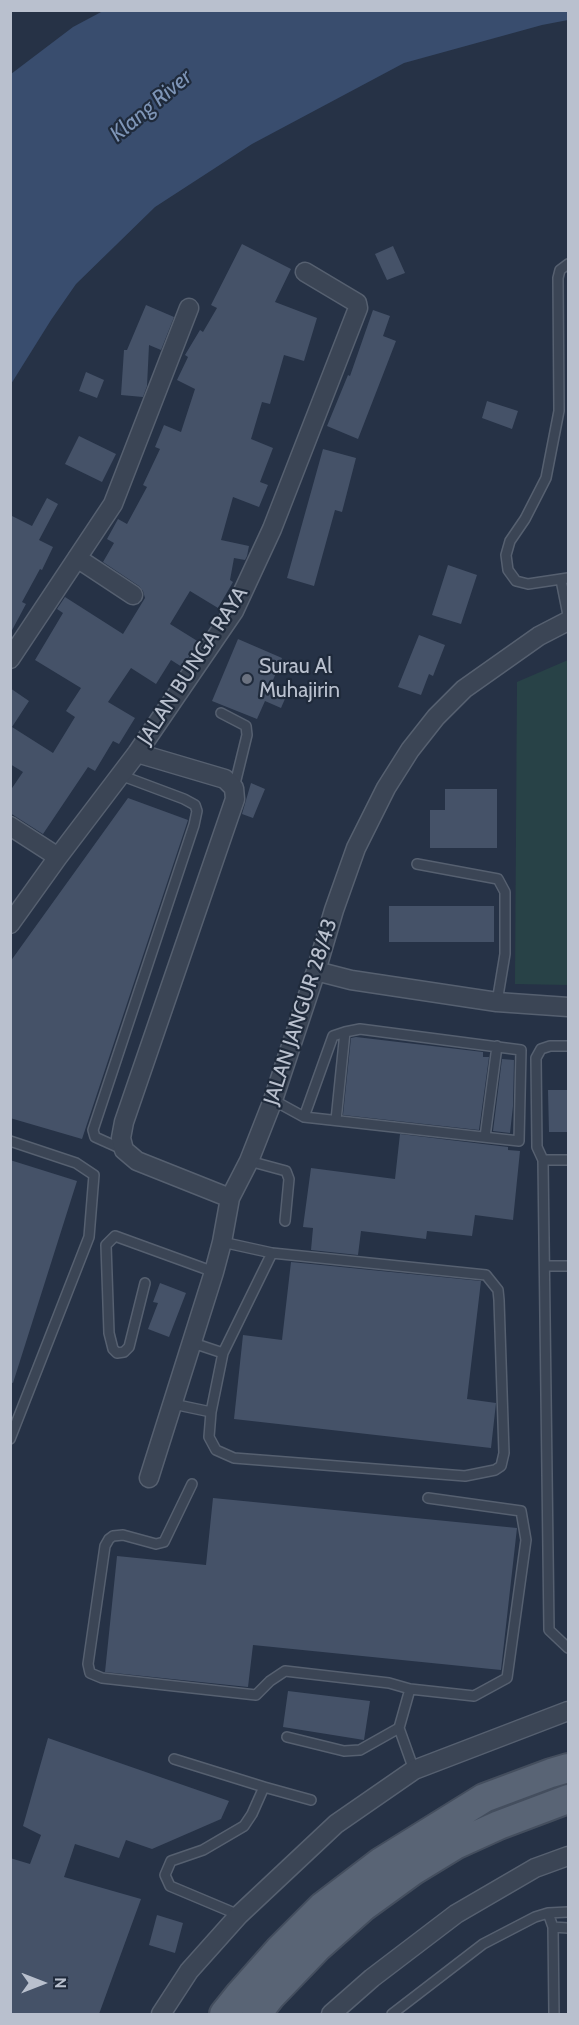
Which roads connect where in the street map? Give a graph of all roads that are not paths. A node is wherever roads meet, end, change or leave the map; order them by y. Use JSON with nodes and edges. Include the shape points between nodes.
{"nodes":[{"id":1,"x":568,"y":264,"type":"edge"},
{"id":2,"x":305,"y":272,"type":"dead end"},
{"id":3,"x":189,"y":308,"type":"dead end"},
{"id":4,"x":77,"y":558,"type":"junction"},
{"id":5,"x":565,"y":579,"type":"edge"},
{"id":6,"x":134,"y":595,"type":"dead end"},
{"id":7,"x":568,"y":615,"type":"edge"},
{"id":8,"x":568,"y":621,"type":"edge"},
{"id":9,"x":10,"y":659,"type":"edge"},
{"id":10,"x":221,"y":713,"type":"dead end"},
{"id":11,"x":136,"y":753,"type":"junction"},
{"id":12,"x":120,"y":775,"type":"junction"},
{"id":13,"x":234,"y":788,"type":"junction"},
{"id":14,"x":10,"y":826,"type":"edge"},
{"id":15,"x":58,"y":857,"type":"junction"},
{"id":16,"x":417,"y":864,"type":"dead end"},
{"id":17,"x":10,"y":924,"type":"edge"},
{"id":18,"x":316,"y":971,"type":"junction"},
{"id":19,"x":497,"y":1002,"type":"junction"},
{"id":20,"x":568,"y":1006,"type":"edge"},
{"id":21,"x":345,"y":1032,"type":"junction"},
{"id":22,"x":497,"y":1046,"type":"junction"},
{"id":23,"x":568,"y":1046,"type":"edge"},
{"id":24,"x":273,"y":1100,"type":"junction"},
{"id":25,"x":304,"y":1117,"type":"junction"},
{"id":26,"x":336,"y":1120,"type":"junction"},
{"id":27,"x":485,"y":1137,"type":"junction"},
{"id":28,"x":10,"y":1141,"type":"edge"},
{"id":29,"x":124,"y":1150,"type":"junction"},
{"id":30,"x":543,"y":1160,"type":"junction"},
{"id":31,"x":568,"y":1160,"type":"edge"},
{"id":32,"x":249,"y":1161,"type":"junction"},
{"id":33,"x":230,"y":1198,"type":"junction"},
{"id":34,"x":285,"y":1221,"type":"dead end"},
{"id":35,"x":88,"y":1237,"type":"junction"},
{"id":36,"x":222,"y":1242,"type":"junction"},
{"id":37,"x":106,"y":1245,"type":"junction"},
{"id":38,"x":272,"y":1252,"type":"junction"},
{"id":39,"x":546,"y":1266,"type":"junction"},
{"id":40,"x":568,"y":1266,"type":"edge"},
{"id":41,"x":214,"y":1272,"type":"junction"},
{"id":42,"x":145,"y":1283,"type":"dead end"},
{"id":43,"x":192,"y":1343,"type":"junction"},
{"id":44,"x":223,"y":1353,"type":"junction"},
{"id":45,"x":173,"y":1404,"type":"junction"},
{"id":46,"x":211,"y":1412,"type":"junction"},
{"id":47,"x":10,"y":1440,"type":"edge"},
{"id":48,"x":149,"y":1478,"type":"dead end"},
{"id":49,"x":192,"y":1484,"type":"dead end"},
{"id":50,"x":428,"y":1498,"type":"dead end"},
{"id":51,"x":568,"y":1648,"type":"edge"},
{"id":52,"x":410,"y":1689,"type":"junction"},
{"id":53,"x":568,"y":1711,"type":"edge"},
{"id":54,"x":399,"y":1728,"type":"junction"},
{"id":55,"x":287,"y":1737,"type":"dead end"},
{"id":56,"x":174,"y":1759,"type":"dead end"},
{"id":57,"x":568,"y":1768,"type":"edge"},
{"id":58,"x":414,"y":1770,"type":"junction"},
{"id":59,"x":264,"y":1787,"type":"junction"},
{"id":60,"x":568,"y":1798,"type":"edge"},
{"id":61,"x":311,"y":1800,"type":"dead end"},
{"id":62,"x":568,"y":1856,"type":"edge"},
{"id":63,"x":568,"y":1912,"type":"edge"},
{"id":64,"x":549,"y":1913,"type":"junction"},
{"id":65,"x":238,"y":1915,"type":"junction"},
{"id":66,"x":553,"y":1927,"type":"junction"},
{"id":67,"x":568,"y":1928,"type":"edge"},
{"id":68,"x":161,"y":2014,"type":"edge"},
{"id":69,"x":224,"y":2014,"type":"edge"},
{"id":70,"x":257,"y":2014,"type":"edge"},
{"id":71,"x":331,"y":2014,"type":"edge"},
{"id":72,"x":392,"y":2014,"type":"edge"},
{"id":73,"x":554,"y":2014,"type":"edge"}],
"edges":[{"from":1,"to":5,"type":"lane","via":[[560,270],[558,278],[559,411],[546,478],[506,555],[508,570],[516,582]]},
{"from":2,"to":11,"type":"street","name":"JALAN BUNGA RAYA","via":[[357,303],[358,308],[272,529],[234,611]]},
{"from":3,"to":4,"type":"street","via":[[112,504]]},
{"from":4,"to":6,"type":"street"},
{"from":4,"to":9,"type":"street"},
{"from":5,"to":7,"type":"lane"},
{"from":8,"to":18,"type":"street","name":"JALAN JANGUR 28/43","via":[[539,636],[464,689],[410,750],[356,848]]},
{"from":10,"to":13,"type":"lane","via":[[246,726]]},
{"from":11,"to":12,"type":"street","name":"JALAN BUNGA RAYA"},
{"from":11,"to":13,"type":"street","via":[[225,779]]},
{"from":12,"to":15,"type":"street","name":"JALAN BUNGA RAYA"},
{"from":12,"to":29,"type":"lane","via":[[184,799],[195,805],[197,811],[93,1130],[95,1137]]},
{"from":13,"to":29,"type":"street","via":[[232,810],[124,1122]]},
{"from":14,"to":15,"type":"street"},
{"from":15,"to":17,"type":"street","name":"JALAN BUNGA RAYA"},
{"from":16,"to":19,"type":"lane","via":[[498,879],[505,892],[505,954]]},
{"from":18,"to":19,"type":"street"},
{"from":18,"to":24,"type":"street","name":"JALAN JANGUR 28/43"},
{"from":19,"to":20,"type":"street"},
{"from":21,"to":22,"type":"lane","via":[[360,1029]]},
{"from":21,"to":25,"type":"lane","via":[[333,1036]]},
{"from":21,"to":26,"type":"lane"},
{"from":22,"to":27,"type":"lane"},
{"from":22,"to":27,"type":"lane","via":[[521,1050],[519,1140]]},
{"from":23,"to":30,"type":"lane","via":[[541,1049],[536,1058],[537,1148]]},
{"from":24,"to":25,"type":"lane"},
{"from":24,"to":32,"type":"street","name":"JALAN JANGUR 28/43"},
{"from":25,"to":26,"type":"lane"},
{"from":26,"to":27,"type":"lane"},
{"from":28,"to":35,"type":"lane","via":[[76,1163],[94,1175]]},
{"from":29,"to":33,"type":"street","via":[[136,1161]]},
{"from":30,"to":31,"type":"lane"},
{"from":30,"to":39,"type":"lane"},
{"from":32,"to":33,"type":"street","name":"JALAN JANGUR 28/43"},
{"from":32,"to":34,"type":"lane","via":[[286,1171],[289,1179]]},
{"from":33,"to":36,"type":"street","name":"JALAN JANGUR 28/43"},
{"from":35,"to":37,"type":"lane"},
{"from":35,"to":47,"type":"lane"},
{"from":36,"to":38,"type":"lane"},
{"from":36,"to":41,"type":"street","name":"JALAN JANGUR 28/43"},
{"from":37,"to":41,"type":"lane","via":[[115,1236]]},
{"from":37,"to":42,"type":"lane","via":[[109,1334],[112,1349],[117,1353],[129,1347]]},
{"from":38,"to":44,"type":"lane"},
{"from":38,"to":46,"type":"lane","via":[[486,1275],[498,1290],[499,1300],[504,1453],[501,1466],[465,1476],[234,1458],[216,1450],[209,1437]]},
{"from":39,"to":40,"type":"lane"},
{"from":39,"to":51,"type":"lane","via":[[549,1630]]},
{"from":41,"to":43,"type":"street","name":"JALAN JANGUR 28/43"},
{"from":43,"to":44,"type":"lane"},
{"from":43,"to":45,"type":"street","name":"JALAN JANGUR 28/43"},
{"from":44,"to":46,"type":"lane"},
{"from":45,"to":46,"type":"lane"},
{"from":45,"to":48,"type":"street","name":"JALAN JANGUR 28/43"},
{"from":49,"to":52,"type":"lane","via":[[164,1542],[156,1544],[123,1535],[113,1536],[105,1546],[88,1664],[90,1673],[102,1678],[256,1695],[285,1671]]},
{"from":50,"to":52,"type":"lane","via":[[521,1511],[526,1540],[507,1678],[474,1696]]},
{"from":52,"to":54,"type":"lane"},
{"from":53,"to":58,"type":"street"},
{"from":54,"to":55,"type":"lane","via":[[360,1750],[344,1751]]},
{"from":54,"to":58,"type":"lane"},
{"from":56,"to":59,"type":"lane"},
{"from":57,"to":69,"type":"main road","via":[[484,1798],[381,1862],[322,1907]]},
{"from":58,"to":65,"type":"street","via":[[336,1824]]},
{"from":59,"to":61,"type":"lane"},
{"from":59,"to":65,"type":"lane","via":[[244,1826],[203,1850],[171,1861],[165,1875],[170,1886]]},
{"from":60,"to":70,"type":"main road","via":[[455,1845],[414,1870],[363,1907],[318,1947]]},
{"from":62,"to":71,"type":"street","via":[[535,1868],[456,1914]]},
{"from":63,"to":64,"type":"lane"},
{"from":64,"to":66,"type":"lane"},
{"from":64,"to":72,"type":"lane","via":[[483,1944]]},
{"from":65,"to":68,"type":"street","via":[[189,1971]]},
{"from":66,"to":67,"type":"lane"},
{"from":66,"to":73,"type":"lane"}]}
